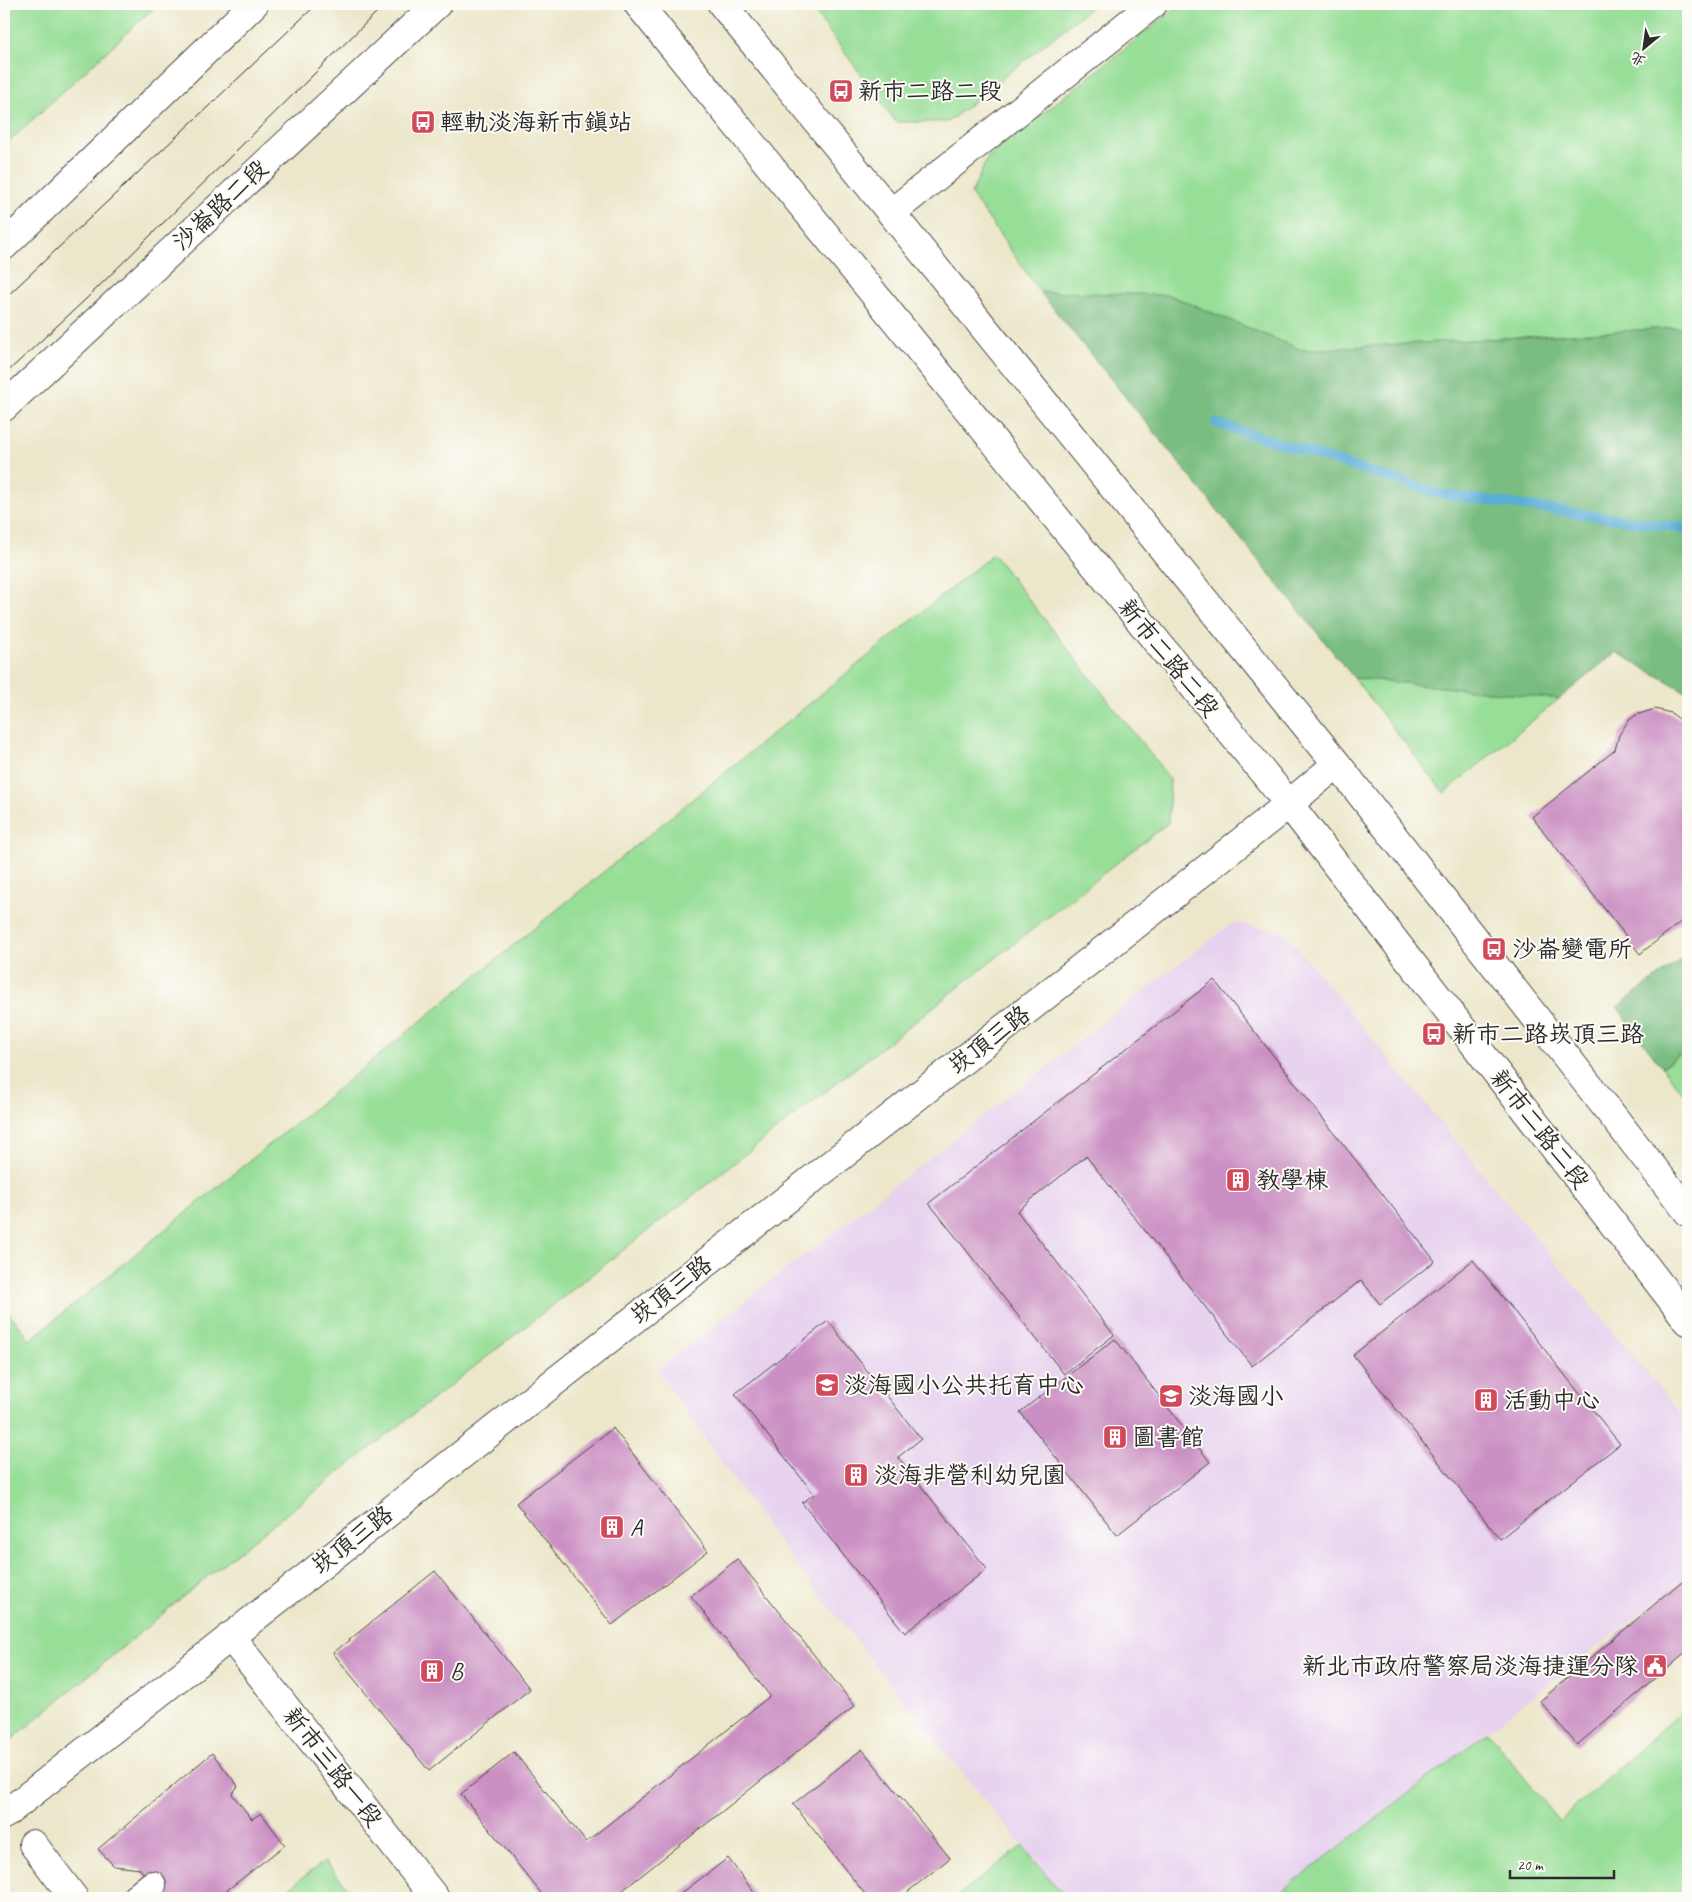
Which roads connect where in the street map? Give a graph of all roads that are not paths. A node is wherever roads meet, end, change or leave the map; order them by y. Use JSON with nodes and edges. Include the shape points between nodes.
{"nodes":[{"id":1,"x":254,"y":4,"type":"edge"},
{"id":2,"x":437,"y":4,"type":"edge"},
{"id":3,"x":638,"y":4,"type":"edge"},
{"id":4,"x":722,"y":4,"type":"edge"},
{"id":5,"x":1153,"y":4,"type":"edge"},
{"id":6,"x":890,"y":213,"type":"junction"},
{"id":7,"x":4,"y":246,"type":"edge"},
{"id":8,"x":4,"y":407,"type":"edge"},
{"id":9,"x":1337,"y":764,"type":"junction"},
{"id":10,"x":1289,"y":804,"type":"junction"},
{"id":11,"x":1688,"y":1212,"type":"edge"},
{"id":12,"x":1688,"y":1321,"type":"edge"},
{"id":13,"x":230,"y":1636,"type":"junction"},
{"id":14,"x":4,"y":1815,"type":"edge"},
{"id":15,"x":33,"y":1844,"type":"dead end"},
{"id":16,"x":74,"y":1898,"type":"edge"},
{"id":17,"x":435,"y":1898,"type":"edge"}],
"edges":[{"from":1,"to":7,"type":"street"},
{"from":2,"to":8,"type":"street","name":"沙崙路二段"},
{"from":3,"to":10,"type":"street","name":"新市二路二段"},
{"from":4,"to":6,"type":"street"},
{"from":5,"to":6,"type":"street"},
{"from":6,"to":9,"type":"street"},
{"from":9,"to":10,"type":"street","name":"崁頂三路"},
{"from":9,"to":11,"type":"street"},
{"from":10,"to":12,"type":"street","name":"新市二路二段"},
{"from":10,"to":13,"type":"street","name":"崁頂三路"},
{"from":13,"to":14,"type":"street","name":"崁頂三路"},
{"from":13,"to":17,"type":"street","name":"新市三路一段"},
{"from":15,"to":16,"type":"street"}]}
